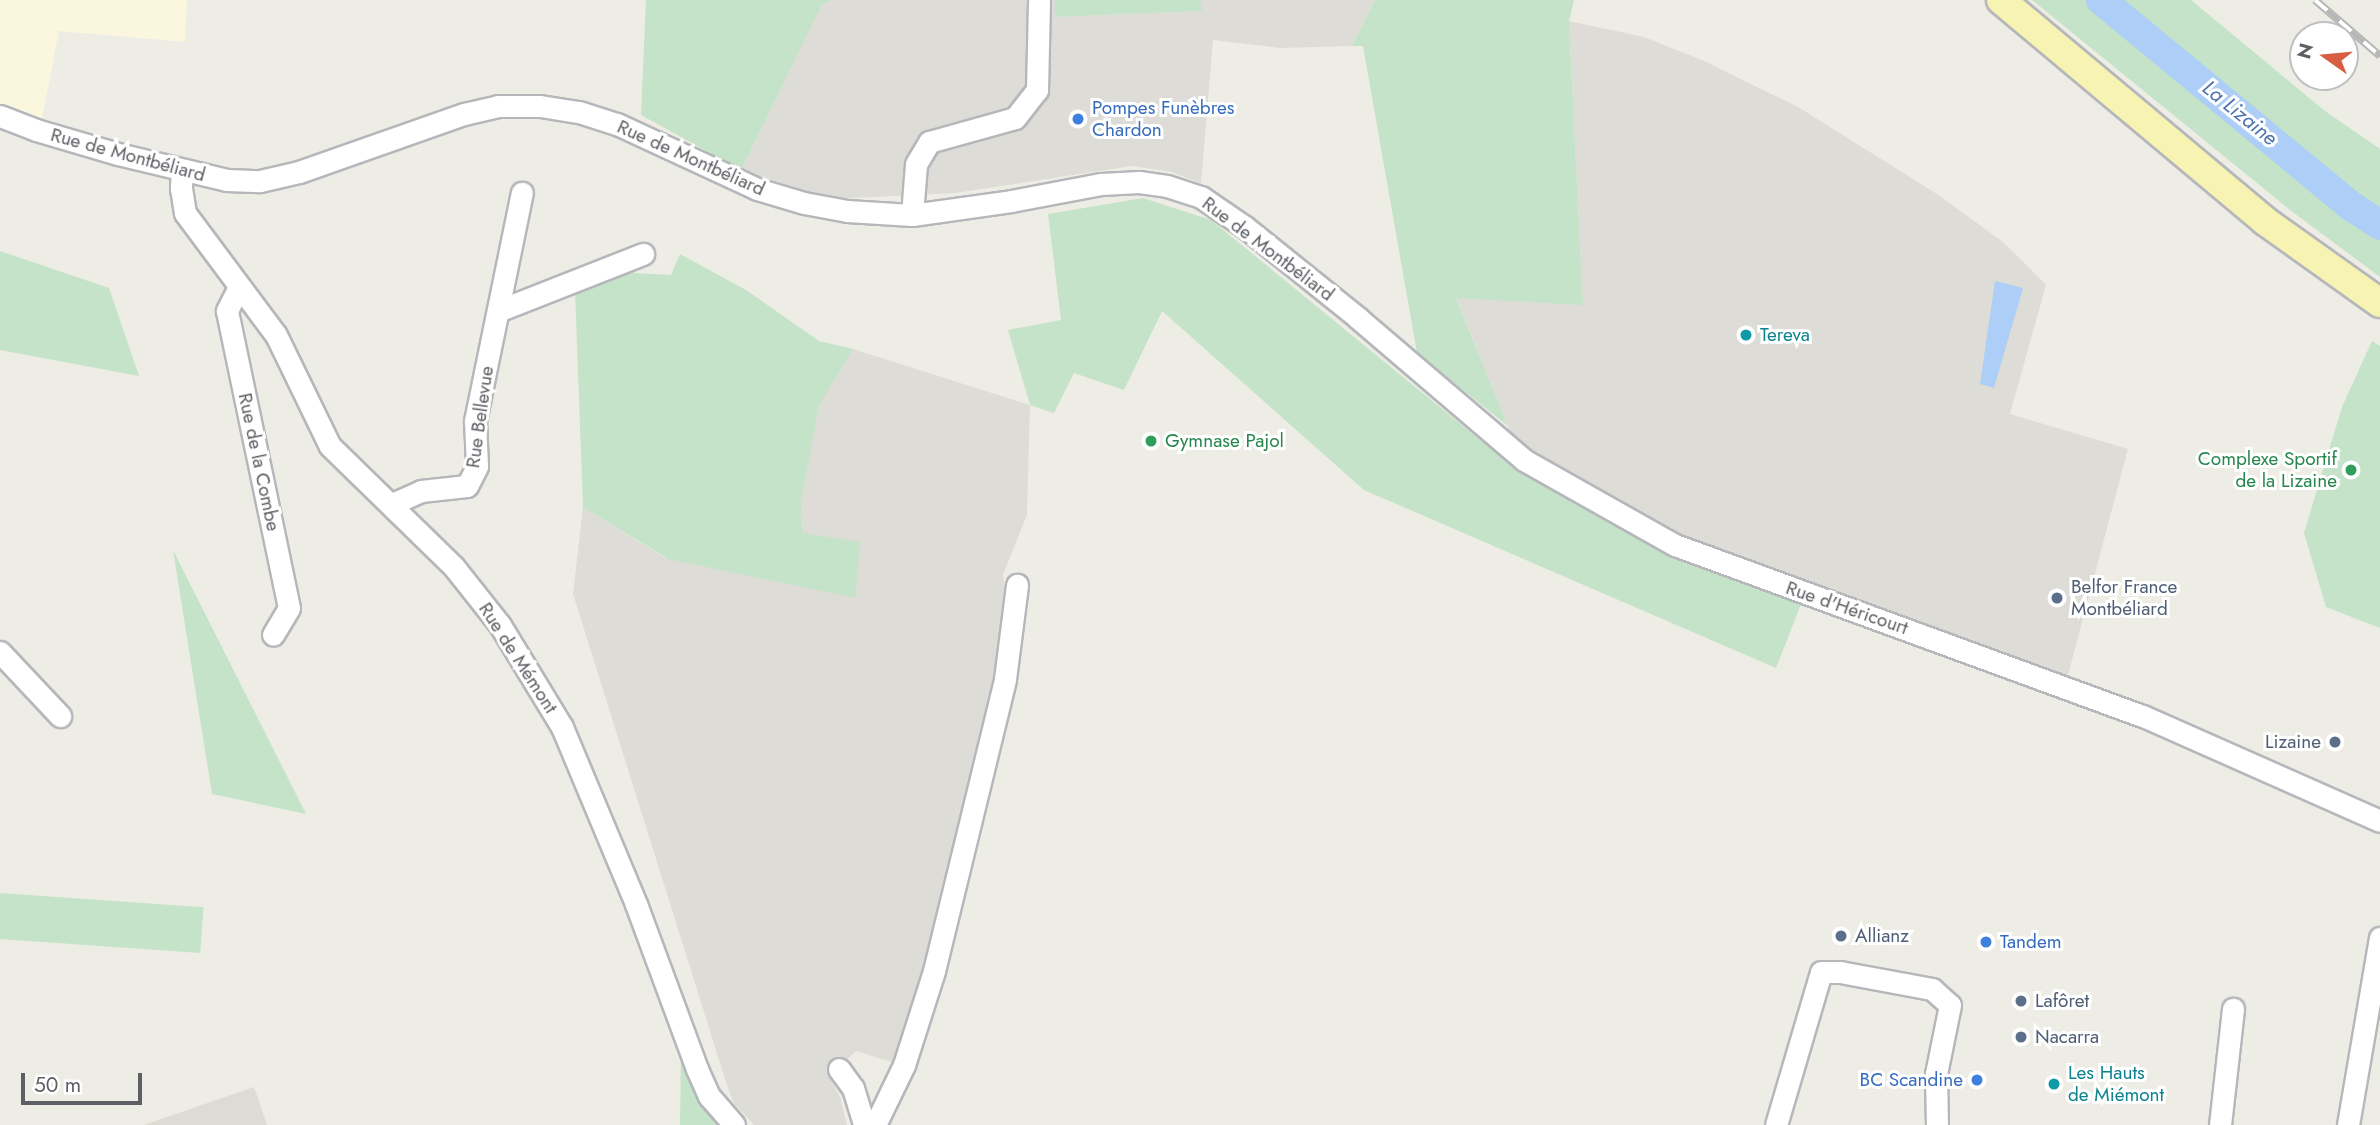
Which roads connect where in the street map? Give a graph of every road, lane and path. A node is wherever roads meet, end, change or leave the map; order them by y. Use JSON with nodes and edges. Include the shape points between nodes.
{"nodes":[{"id":1,"x":1039,"y":0,"type":"edge"},
{"id":2,"x":2001,"y":0,"type":"edge"},
{"id":3,"x":0,"y":116,"type":"edge"},
{"id":4,"x":183,"y":172,"type":"junction"},
{"id":5,"x":522,"y":193,"type":"dead end"},
{"id":6,"x":912,"y":215,"type":"junction"},
{"id":7,"x":643,"y":254,"type":"dead end"},
{"id":8,"x":239,"y":287,"type":"junction"},
{"id":9,"x":2380,"y":303,"type":"edge"},
{"id":10,"x":498,"y":311,"type":"junction"},
{"id":11,"x":1358,"y":318,"type":"joint"},
{"id":12,"x":392,"y":504,"type":"junction"},
{"id":13,"x":1017,"y":585,"type":"dead end"},
{"id":14,"x":273,"y":635,"type":"dead end"},
{"id":15,"x":0,"y":652,"type":"edge"},
{"id":16,"x":60,"y":716,"type":"dead end"},
{"id":17,"x":2380,"y":821,"type":"edge"},
{"id":18,"x":2380,"y":938,"type":"edge"},
{"id":19,"x":2233,"y":1009,"type":"dead end"},
{"id":20,"x":839,"y":1069,"type":"dead end"},
{"id":21,"x":734,"y":1125,"type":"edge"},
{"id":22,"x":864,"y":1125,"type":"edge"},
{"id":23,"x":875,"y":1125,"type":"edge"},
{"id":24,"x":1776,"y":1125,"type":"edge"},
{"id":25,"x":1937,"y":1125,"type":"edge"},
{"id":26,"x":2220,"y":1125,"type":"edge"},
{"id":27,"x":2348,"y":1125,"type":"edge"}],
"edges":[{"from":1,"to":6,"type":"street","via":[[1037,90],[1015,118],[929,142],[916,164]]},
{"from":2,"to":9,"type":"main road","via":[[2265,221]]},
{"from":3,"to":4,"type":"street","name":"Rue de Montbéliard"},
{"from":4,"to":6,"type":"street","name":"Rue de Montbéliard","via":[[260,181],[299,172],[464,114],[498,106],[540,106],[617,124],[757,189],[804,203]]},
{"from":4,"to":8,"type":"street","name":"Rue de Mémont","via":[[185,213]]},
{"from":5,"to":10,"type":"street","name":"Rue Bellevue"},
{"from":6,"to":11,"type":"street","name":"Rue de Montbéliard","via":[[1101,184],[1167,186],[1201,197],[1234,219]]},
{"from":7,"to":10,"type":"street"},
{"from":8,"to":12,"type":"street","name":"Rue de Mémont","via":[[276,335],[330,446]]},
{"from":8,"to":14,"type":"street","name":"Rue de la Combe","via":[[228,311],[289,608]]},
{"from":10,"to":12,"type":"street","name":"Rue Bellevue","via":[[475,421],[477,466],[467,486],[421,491]]},
{"from":11,"to":17,"type":"street","name":"Rue d'Héricourt","via":[[1524,460],[1675,545],[2143,716]]},
{"from":12,"to":21,"type":"street","name":"Rue de Mémont","via":[[454,567],[500,625],[562,727],[636,904],[697,1069],[709,1096]]},
{"from":13,"to":23,"type":"street","via":[[1005,678],[937,958],[904,1065]]},
{"from":15,"to":16,"type":"street"},
{"from":18,"to":27,"type":"street"},
{"from":19,"to":26,"type":"street"},
{"from":20,"to":22,"type":"street","via":[[853,1088]]},
{"from":24,"to":25,"type":"street","via":[[1821,972],[1830,972],[1932,989],[1950,1005],[1936,1074]]}]}
